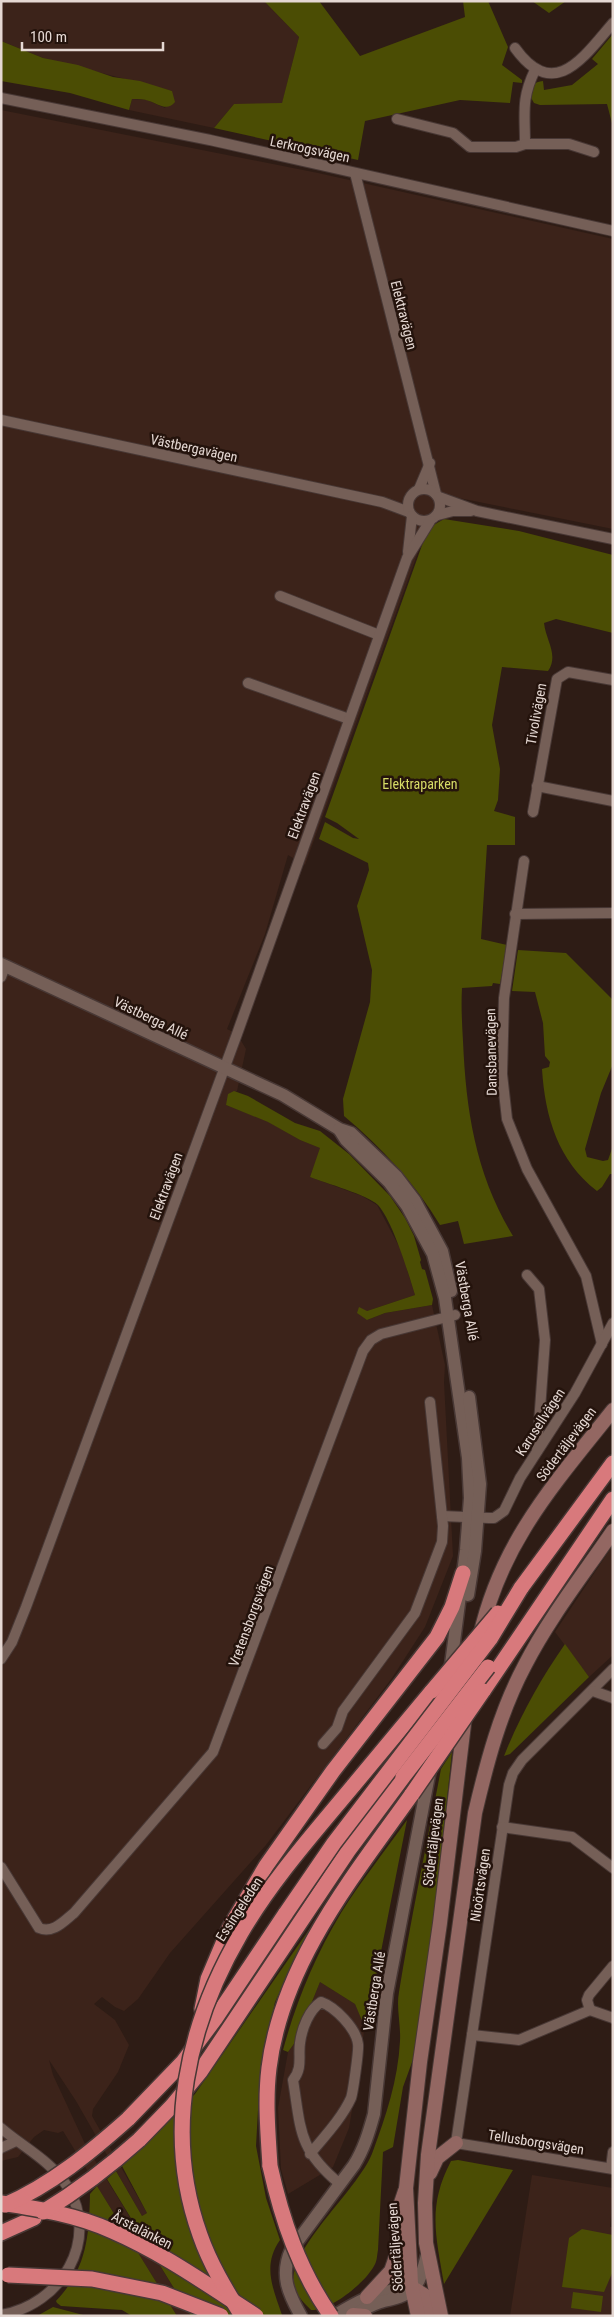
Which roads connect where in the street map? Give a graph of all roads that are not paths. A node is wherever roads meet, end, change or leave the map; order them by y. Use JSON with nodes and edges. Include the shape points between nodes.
{"nodes":[{"id":1,"x":613,"y":23,"type":"edge"},
{"id":2,"x":515,"y":48,"type":"dead end"},
{"id":3,"x":535,"y":70,"type":"junction"},
{"id":4,"x":1,"y":98,"type":"edge"},
{"id":5,"x":397,"y":119,"type":"dead end"},
{"id":6,"x":525,"y":144,"type":"junction"},
{"id":7,"x":594,"y":152,"type":"dead end"},
{"id":8,"x":355,"y":172,"type":"junction"},
{"id":9,"x":613,"y":232,"type":"edge"},
{"id":10,"x":1,"y":420,"type":"edge"},
{"id":11,"x":430,"y":463,"type":"junction"},
{"id":12,"x":419,"y":489,"type":"junction"},
{"id":13,"x":437,"y":496,"type":"junction"},
{"id":14,"x":409,"y":498,"type":"junction"},
{"id":15,"x":382,"y":502,"type":"junction"},
{"id":16,"x":477,"y":511,"type":"junction"},
{"id":17,"x":410,"y":514,"type":"junction"},
{"id":18,"x":434,"y":518,"type":"junction"},
{"id":19,"x":613,"y":539,"type":"edge"},
{"id":20,"x":407,"y":558,"type":"junction"},
{"id":21,"x":280,"y":596,"type":"dead end"},
{"id":22,"x":379,"y":635,"type":"junction"},
{"id":23,"x":613,"y":680,"type":"edge"},
{"id":24,"x":248,"y":683,"type":"dead end"},
{"id":25,"x":349,"y":719,"type":"junction"},
{"id":26,"x":537,"y":786,"type":"junction"},
{"id":27,"x":613,"y":801,"type":"edge"},
{"id":28,"x":532,"y":812,"type":"dead end"},
{"id":29,"x":524,"y":861,"type":"dead end"},
{"id":30,"x":515,"y":914,"type":"junction"},
{"id":31,"x":613,"y":914,"type":"edge"},
{"id":32,"x":3,"y":969,"type":"edge"},
{"id":33,"x":224,"y":1069,"type":"junction"},
{"id":34,"x":527,"y":1275,"type":"dead end"},
{"id":35,"x":452,"y":1316,"type":"junction"},
{"id":36,"x":613,"y":1324,"type":"edge"},
{"id":37,"x":602,"y":1344,"type":"junction"},
{"id":38,"x":430,"y":1402,"type":"dead end"},
{"id":39,"x":613,"y":1410,"type":"edge"},
{"id":40,"x":537,"y":1452,"type":"junction"},
{"id":41,"x":613,"y":1464,"type":"edge"},
{"id":42,"x":613,"y":1499,"type":"edge"},
{"id":43,"x":442,"y":1516,"type":"junction"},
{"id":44,"x":474,"y":1517,"type":"junction"},
{"id":45,"x":613,"y":1531,"type":"edge"},
{"id":46,"x":463,"y":1573,"type":"junction"},
{"id":47,"x":555,"y":1582,"type":"junction"},
{"id":48,"x":521,"y":1588,"type":"junction"},
{"id":49,"x":454,"y":1646,"type":"junction"},
{"id":50,"x":1,"y":1659,"type":"edge"},
{"id":51,"x":613,"y":1670,"type":"edge"},
{"id":52,"x":593,"y":1691,"type":"junction"},
{"id":53,"x":613,"y":1698,"type":"edge"},
{"id":54,"x":323,"y":1744,"type":"dead end"},
{"id":55,"x":502,"y":1827,"type":"junction"},
{"id":56,"x":1,"y":1867,"type":"edge"},
{"id":57,"x":613,"y":1868,"type":"edge"},
{"id":58,"x":613,"y":1966,"type":"edge"},
{"id":59,"x":590,"y":2010,"type":"junction"},
{"id":60,"x":201,"y":2015,"type":"junction"},
{"id":61,"x":613,"y":2018,"type":"edge"},
{"id":62,"x":472,"y":2035,"type":"junction"},
{"id":63,"x":1,"y":2128,"type":"edge"},
{"id":64,"x":16,"y":2141,"type":"junction"},
{"id":65,"x":456,"y":2143,"type":"junction"},
{"id":66,"x":1,"y":2148,"type":"edge"},
{"id":67,"x":613,"y":2152,"type":"edge"},
{"id":68,"x":310,"y":2154,"type":"junction"},
{"id":69,"x":612,"y":2168,"type":"edge"},
{"id":70,"x":340,"y":2184,"type":"junction"},
{"id":71,"x":406,"y":2188,"type":"junction"},
{"id":72,"x":425,"y":2203,"type":"junction"},
{"id":73,"x":1,"y":2205,"type":"edge"},
{"id":74,"x":1,"y":2233,"type":"edge"},
{"id":75,"x":427,"y":2255,"type":"junction"},
{"id":76,"x":5,"y":2275,"type":"edge"},
{"id":77,"x":413,"y":2289,"type":"junction"},
{"id":78,"x":367,"y":2297,"type":"junction"},
{"id":79,"x":1,"y":2315,"type":"edge"},
{"id":80,"x":357,"y":2315,"type":"edge"},
{"id":81,"x":221,"y":2316,"type":"edge"},
{"id":82,"x":242,"y":2316,"type":"edge"},
{"id":83,"x":256,"y":2316,"type":"edge"},
{"id":84,"x":300,"y":2316,"type":"edge"},
{"id":85,"x":333,"y":2316,"type":"edge"},
{"id":86,"x":418,"y":2316,"type":"edge"},
{"id":87,"x":428,"y":2316,"type":"edge"},
{"id":88,"x":441,"y":2316,"type":"edge"}],
"edges":[{"from":1,"to":3,"type":"street","via":[[566,70],[549,74]]},
{"from":2,"to":3,"type":"street"},
{"from":3,"to":6,"type":"street","via":[[523,103]]},
{"from":4,"to":8,"type":"street","name":"Lerkrogsvägen"},
{"from":5,"to":6,"type":"street","via":[[454,133],[470,147],[516,147]]},
{"from":6,"to":7,"type":"street","via":[[569,144]]},
{"from":8,"to":9,"type":"street","name":"Lerkrogsvägen"},
{"from":8,"to":11,"type":"street","name":"Elektravägen"},
{"from":10,"to":15,"type":"street","name":"Västbergavägen"},
{"from":11,"to":12,"type":"street"},
{"from":11,"to":13,"type":"street","name":"Elektravägen"},
{"from":12,"to":13,"type":"street","via":[[428,489]]},
{"from":12,"to":14,"type":"street"},
{"from":13,"to":16,"type":"street"},
{"from":13,"to":18,"type":"street","via":[[441,506]]},
{"from":14,"to":15,"type":"street","name":"Västbergavägen"},
{"from":14,"to":17,"type":"street"},
{"from":15,"to":17,"type":"street","name":"Västbergavägen"},
{"from":16,"to":18,"type":"street","via":[[453,511]]},
{"from":16,"to":19,"type":"street"},
{"from":17,"to":18,"type":"street","via":[[420,521]]},
{"from":17,"to":20,"type":"street","name":"Elektravägen"},
{"from":18,"to":20,"type":"street","name":"Elektravägen"},
{"from":20,"to":22,"type":"street","name":"Elektravägen"},
{"from":21,"to":22,"type":"street"},
{"from":22,"to":25,"type":"street","name":"Elektravägen"},
{"from":23,"to":26,"type":"street","name":"Tivolivägen","via":[[568,672],[557,679]]},
{"from":24,"to":25,"type":"street"},
{"from":25,"to":33,"type":"street","name":"Elektravägen"},
{"from":26,"to":27,"type":"street"},
{"from":26,"to":28,"type":"street","name":"Tivolivägen"},
{"from":29,"to":30,"type":"street","name":"Dansbanevägen"},
{"from":30,"to":31,"type":"street"},
{"from":30,"to":37,"type":"street","name":"Dansbanevägen","via":[[504,998],[502,1074],[507,1119],[527,1169],[586,1276]]},
{"from":32,"to":33,"type":"street","name":"Västberga Allé"},
{"from":33,"to":35,"type":"street","name":"Västberga Allé","via":[[283,1095],[351,1134],[396,1176],[415,1201],[442,1251],[448,1269]]},
{"from":33,"to":50,"type":"street","name":"Elektravägen","via":[[26,1607],[12,1642]]},
{"from":34,"to":40,"type":"street","via":[[539,1289],[545,1340]]},
{"from":35,"to":44,"type":"street","name":"Västberga Allé","via":[[478,1457]]},
{"from":35,"to":56,"type":"street","name":"Vretensborgsvägen","via":[[380,1334],[363,1351],[214,1752],[74,1913],[52,1930],[39,1928]]},
{"from":36,"to":37,"type":"street","name":"Karusellvägen"},
{"from":37,"to":40,"type":"street","name":"Karusellvägen"},
{"from":38,"to":43,"type":"street"},
{"from":39,"to":71,"type":"main road","name":"Södertäljevägen","via":[[530,1518],[506,1560],[487,1606],[468,1694]]},
{"from":40,"to":44,"type":"street","name":"Karusellvägen","via":[[504,1512],[494,1518]]},
{"from":41,"to":48,"type":"highway"},
{"from":42,"to":47,"type":"highway"},
{"from":43,"to":44,"type":"street"},
{"from":43,"to":54,"type":"street","via":[[442,1542],[415,1613],[343,1711],[337,1728]]},
{"from":44,"to":46,"type":"street","name":"Västberga Allé"},
{"from":44,"to":49,"type":"street","name":"Västberga Allé","via":[[468,1599]]},
{"from":45,"to":72,"type":"main road","via":[[536,1643],[511,1696],[488,1759],[475,1813],[437,2079]]},
{"from":46,"to":49,"type":"street","name":"Västberga Allé"},
{"from":46,"to":60,"type":"highway","via":[[452,1607],[437,1637],[333,1771],[266,1866],[230,1928],[208,1979]]},
{"from":47,"to":74,"type":"highway","bridge":true,"via":[[348,1851],[200,2072],[172,2106],[113,2163],[77,2190],[34,2218]]},
{"from":47,"to":85,"type":"highway","bridge":true,"via":[[347,1885],[304,1960],[287,1998],[269,2067],[266,2115],[270,2166],[286,2228],[302,2268]]},
{"from":48,"to":60,"type":"highway","name":"Essingeleden","bridge":true,"via":[[481,1631],[266,1895],[241,1932]]},
{"from":48,"to":73,"type":"highway","bridge":true,"via":[[490,1639],[346,1828],[183,2062],[128,2120],[74,2164],[44,2184]]},
{"from":49,"to":70,"type":"street","name":"Västberga Allé","via":[[387,1993],[374,2114],[363,2151]]},
{"from":51,"to":52,"type":"street","name":"Nioörtsvägen"},
{"from":52,"to":53,"type":"street"},
{"from":52,"to":55,"type":"street","name":"Nioörtsvägen","via":[[536,1745],[514,1772]]},
{"from":55,"to":57,"type":"street","via":[[572,1837]]},
{"from":55,"to":62,"type":"street","name":"Nioörtsvägen"},
{"from":58,"to":59,"type":"street","via":[[589,1994]]},
{"from":59,"to":61,"type":"street"},
{"from":59,"to":62,"type":"street","via":[[519,2040]]},
{"from":60,"to":82,"type":"highway","name":"Essingeleden","bridge":true,"via":[[184,2096],[184,2169],[200,2235]]},
{"from":62,"to":65,"type":"street","name":"Nioörtsvägen"},
{"from":63,"to":64,"type":"street"},
{"from":64,"to":66,"type":"street"},
{"from":64,"to":79,"type":"street","via":[[52,2168],[77,2204],[81,2224],[70,2266],[59,2284],[32,2306]]},
{"from":65,"to":69,"type":"street","name":"Tellusborgsvägen"},
{"from":65,"to":72,"type":"main road","via":[[445,2149],[432,2167]]},
{"from":67,"to":69,"type":"street"},
{"from":68,"to":68,"type":"street","via":[[299,2129],[294,2080],[301,2058],[300,2043],[311,2012],[321,2002],[352,2030],[358,2044],[351,2097]]},
{"from":68,"to":70,"type":"street"},
{"from":70,"to":84,"type":"street","name":"Västberga Allé","via":[[286,2261],[285,2282]]},
{"from":71,"to":77,"type":"main road","name":"Södertäljevägen"},
{"from":71,"to":78,"type":"main road","via":[[399,2208],[398,2251],[391,2271]]},
{"from":72,"to":75,"type":"main road"},
{"from":73,"to":83,"type":"highway","name":"Årstalänken","bridge":true,"via":[[55,2212],[111,2230],[147,2248]]},
{"from":75,"to":77,"type":"street"},
{"from":75,"to":88,"type":"main road"},
{"from":76,"to":81,"type":"highway","bridge":true,"via":[[92,2279],[162,2293]]},
{"from":77,"to":78,"type":"street","via":[[392,2289]]},
{"from":77,"to":80,"type":"street"},
{"from":77,"to":86,"type":"main road","name":"Södertäljevägen"},
{"from":77,"to":87,"type":"main road","via":[[424,2295]]},
{"from":78,"to":85,"type":"street"}]}
